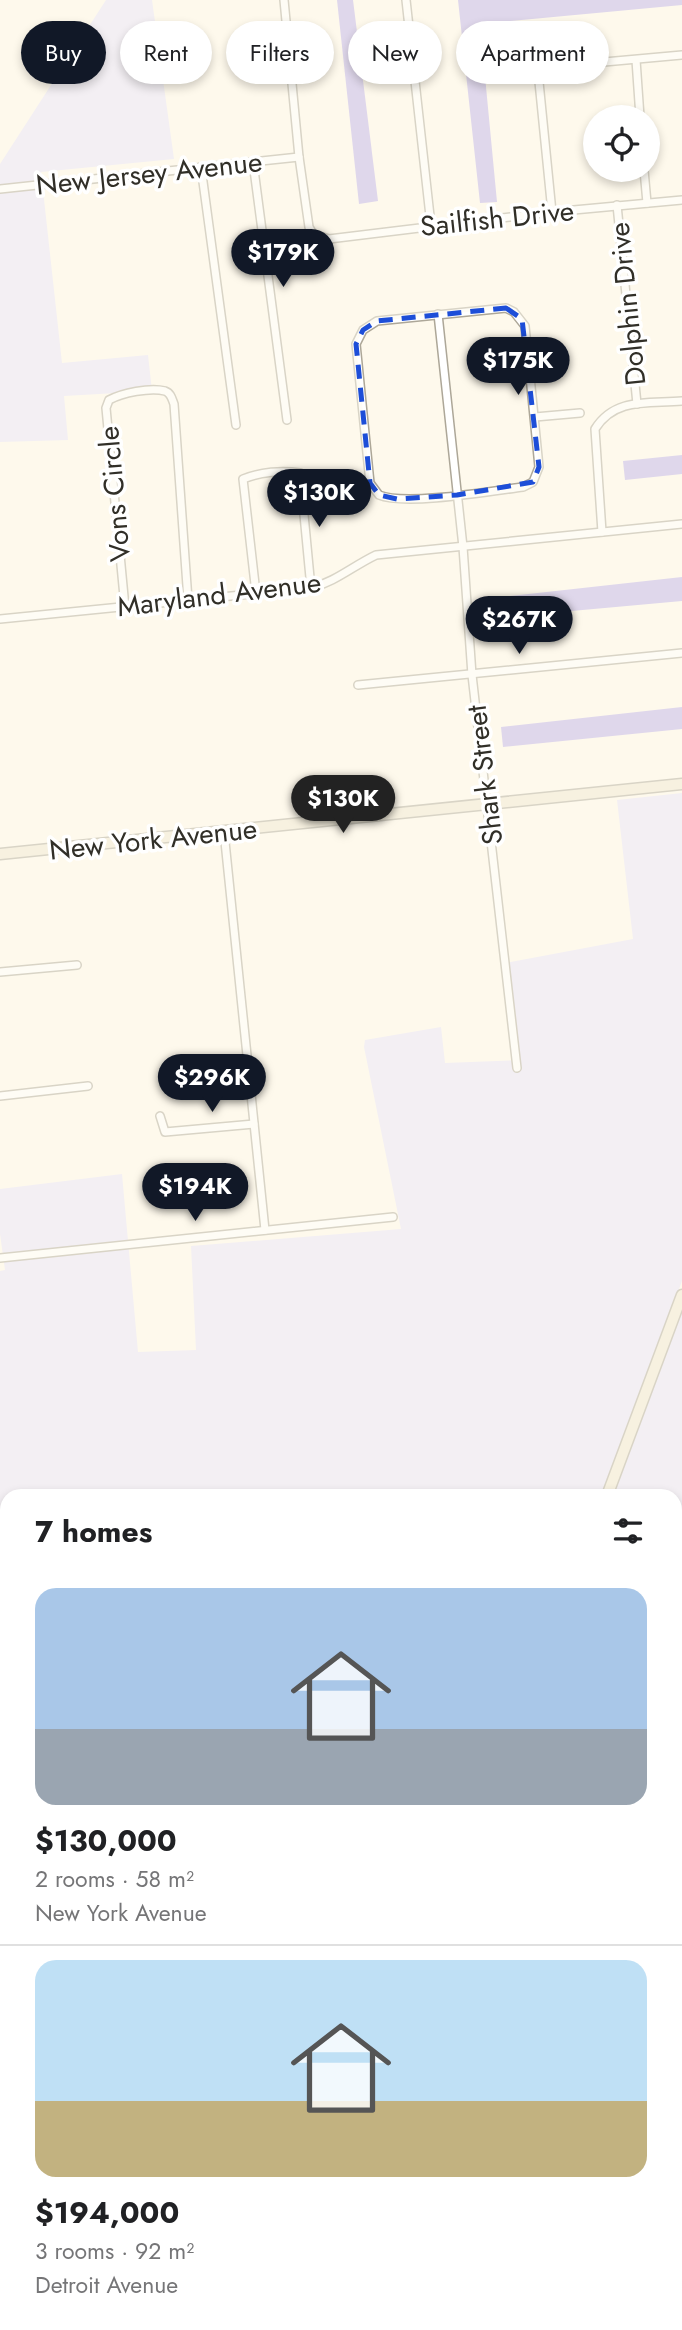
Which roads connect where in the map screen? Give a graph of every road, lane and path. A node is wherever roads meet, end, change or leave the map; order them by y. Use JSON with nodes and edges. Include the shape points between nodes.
{"nodes":[{"id":1,"x":284,"y":0,"type":"edge"},
{"id":2,"x":406,"y":0,"type":"edge"},
{"id":3,"x":682,"y":55,"type":"edge"},
{"id":4,"x":636,"y":60,"type":"junction"},
{"id":5,"x":639,"y":105,"type":"edge"},
{"id":6,"x":299,"y":158,"type":"junction"},
{"id":7,"x":253,"y":162,"type":"junction"},
{"id":8,"x":201,"y":167,"type":"junction"},
{"id":9,"x":645,"y":182,"type":"edge"},
{"id":10,"x":0,"y":189,"type":"edge"},
{"id":11,"x":682,"y":200,"type":"edge"},
{"id":12,"x":646,"y":203,"type":"junction"},
{"id":13,"x":617,"y":205,"type":"junction"},
{"id":14,"x":552,"y":212,"type":"junction"},
{"id":15,"x":431,"y":225,"type":"junction"},
{"id":16,"x":438,"y":314,"type":"junction"},
{"id":17,"x":682,"y":401,"type":"edge"},
{"id":18,"x":638,"y":404,"type":"junction"},
{"id":19,"x":580,"y":413,"type":"dead end"},
{"id":20,"x":534,"y":417,"type":"junction"},
{"id":21,"x":286,"y":420,"type":"dead end"},
{"id":22,"x":236,"y":425,"type":"dead end"},
{"id":23,"x":457,"y":495,"type":"junction"},
{"id":24,"x":682,"y":524,"type":"edge"},
{"id":25,"x":602,"y":532,"type":"junction"},
{"id":26,"x":463,"y":547,"type":"junction"},
{"id":27,"x":311,"y":588,"type":"junction"},
{"id":28,"x":256,"y":593,"type":"junction"},
{"id":29,"x":188,"y":600,"type":"junction"},
{"id":30,"x":125,"y":607,"type":"junction"},
{"id":31,"x":0,"y":619,"type":"edge"},
{"id":32,"x":682,"y":653,"type":"edge"},
{"id":33,"x":472,"y":674,"type":"junction"},
{"id":34,"x":358,"y":685,"type":"dead end"},
{"id":35,"x":682,"y":784,"type":"edge"},
{"id":36,"x":488,"y":804,"type":"junction"},
{"id":37,"x":224,"y":832,"type":"junction"},
{"id":38,"x":0,"y":854,"type":"edge"},
{"id":39,"x":77,"y":965,"type":"dead end"},
{"id":40,"x":0,"y":972,"type":"edge"},
{"id":41,"x":517,"y":1068,"type":"dead end"},
{"id":42,"x":88,"y":1086,"type":"dead end"},
{"id":43,"x":0,"y":1096,"type":"edge"},
{"id":44,"x":160,"y":1116,"type":"dead end"},
{"id":45,"x":254,"y":1124,"type":"junction"},
{"id":46,"x":393,"y":1217,"type":"dead end"},
{"id":47,"x":265,"y":1230,"type":"junction"},
{"id":48,"x":0,"y":1258,"type":"edge"},
{"id":49,"x":682,"y":1294,"type":"edge"},
{"id":50,"x":610,"y":1489,"type":"edge"}],
"edges":[{"from":1,"to":6,"type":"street"},
{"from":2,"to":15,"type":"street"},
{"from":3,"to":4,"type":"street"},
{"from":4,"to":5,"type":"street"},
{"from":4,"to":14,"type":"street","via":[[538,72]]},
{"from":6,"to":7,"type":"street","name":"New Jersey Avenue"},
{"from":6,"to":15,"type":"street","name":"Sailfish Drive","via":[[313,234],[329,239]]},
{"from":7,"to":8,"type":"street","name":"New Jersey Avenue"},
{"from":7,"to":21,"type":"street"},
{"from":8,"to":10,"type":"street","name":"New Jersey Avenue"},
{"from":8,"to":22,"type":"street"},
{"from":9,"to":12,"type":"street"},
{"from":11,"to":12,"type":"street","name":"Sailfish Drive"},
{"from":12,"to":13,"type":"street","name":"Sailfish Drive"},
{"from":13,"to":14,"type":"street","name":"Sailfish Drive"},
{"from":13,"to":18,"type":"street","name":"Dolphin Drive"},
{"from":14,"to":15,"type":"street","name":"Sailfish Drive"},
{"from":16,"to":20,"type":"street","via":[[506,308],[522,319]]},
{"from":16,"to":23,"type":"street","name":"Shark Street"},
{"from":16,"to":23,"type":"street","via":[[377,321],[363,330],[356,344],[370,482],[379,495],[397,499]]},
{"from":17,"to":18,"type":"street"},
{"from":18,"to":25,"type":"street","name":"Dolphin Drive","via":[[612,409],[595,429]]},
{"from":19,"to":20,"type":"street"},
{"from":20,"to":23,"type":"street","via":[[539,467],[533,482]]},
{"from":23,"to":26,"type":"street","name":"Shark Street"},
{"from":24,"to":25,"type":"street","name":"Maryland Avenue"},
{"from":25,"to":26,"type":"street","name":"Maryland Avenue"},
{"from":26,"to":27,"type":"street","name":"Maryland Avenue","via":[[376,555],[333,582]]},
{"from":26,"to":33,"type":"street","name":"Shark Street"},
{"from":27,"to":28,"type":"street","name":"Maryland Avenue"},
{"from":27,"to":28,"type":"street","via":[[300,473],[290,471],[243,479]]},
{"from":28,"to":29,"type":"street","name":"Maryland Avenue"},
{"from":29,"to":30,"type":"street","name":"Maryland Avenue"},
{"from":29,"to":30,"type":"street","name":"Vons Circle","via":[[174,404],[165,391],[149,391],[114,397],[106,408]]},
{"from":30,"to":31,"type":"street","name":"Maryland Avenue"},
{"from":32,"to":33,"type":"street"},
{"from":33,"to":34,"type":"street"},
{"from":33,"to":36,"type":"street","name":"Shark Street"},
{"from":35,"to":36,"type":"street","name":"New York Avenue"},
{"from":36,"to":37,"type":"street","name":"New York Avenue"},
{"from":36,"to":41,"type":"street","name":"Shark Street"},
{"from":37,"to":38,"type":"street","name":"New York Avenue"},
{"from":37,"to":45,"type":"street"},
{"from":39,"to":40,"type":"street"},
{"from":42,"to":43,"type":"street"},
{"from":44,"to":45,"type":"street","via":[[165,1132]]},
{"from":45,"to":47,"type":"street"},
{"from":46,"to":47,"type":"street"},
{"from":47,"to":48,"type":"street"},
{"from":49,"to":50,"type":"street"}]}
